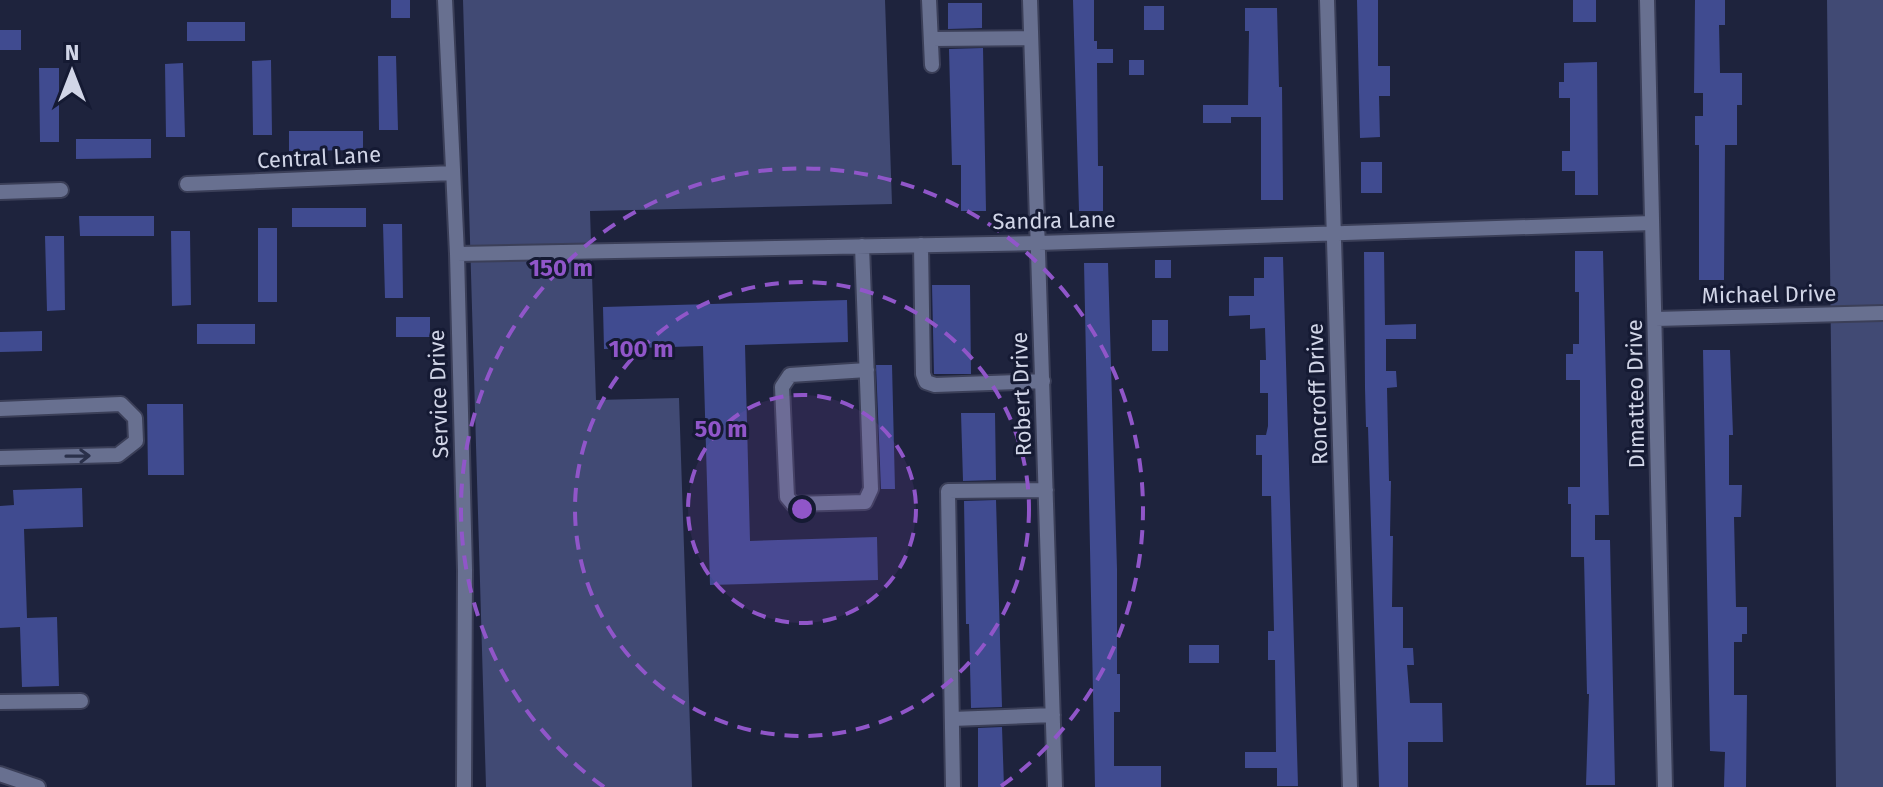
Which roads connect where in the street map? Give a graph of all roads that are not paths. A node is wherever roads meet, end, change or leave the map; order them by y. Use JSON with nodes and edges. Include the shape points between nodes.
{"nodes":[{"id":1,"x":445,"y":0,"type":"edge"},
{"id":2,"x":929,"y":0,"type":"edge"},
{"id":3,"x":1030,"y":0,"type":"edge"},
{"id":4,"x":1327,"y":0,"type":"edge"},
{"id":5,"x":1647,"y":0,"type":"edge"},
{"id":6,"x":1031,"y":38,"type":"junction"},
{"id":7,"x":931,"y":39,"type":"junction"},
{"id":8,"x":932,"y":65,"type":"dead end"},
{"id":9,"x":453,"y":173,"type":"junction"},
{"id":10,"x":187,"y":184,"type":"dead end"},
{"id":11,"x":61,"y":190,"type":"dead end"},
{"id":12,"x":0,"y":192,"type":"edge"},
{"id":13,"x":1652,"y":223,"type":"junction"},
{"id":14,"x":1334,"y":234,"type":"junction"},
{"id":15,"x":1039,"y":243,"type":"junction"},
{"id":16,"x":921,"y":245,"type":"junction"},
{"id":17,"x":862,"y":246,"type":"junction"},
{"id":18,"x":457,"y":254,"type":"junction"},
{"id":19,"x":1883,"y":313,"type":"edge"},
{"id":20,"x":1655,"y":319,"type":"junction"},
{"id":21,"x":867,"y":370,"type":"junction"},
{"id":22,"x":1043,"y":381,"type":"junction"},
{"id":23,"x":0,"y":409,"type":"edge"},
{"id":24,"x":0,"y":458,"type":"edge"},
{"id":25,"x":1046,"y":490,"type":"junction"},
{"id":26,"x":81,"y":701,"type":"dead end"},
{"id":27,"x":0,"y":702,"type":"edge"},
{"id":28,"x":1053,"y":715,"type":"junction"},
{"id":29,"x":952,"y":719,"type":"junction"},
{"id":30,"x":0,"y":774,"type":"edge"},
{"id":31,"x":38,"y":787,"type":"edge"},
{"id":32,"x":464,"y":787,"type":"edge"},
{"id":33,"x":953,"y":787,"type":"edge"},
{"id":34,"x":1055,"y":787,"type":"edge"},
{"id":35,"x":1350,"y":787,"type":"edge"},
{"id":36,"x":1665,"y":787,"type":"edge"}],
"edges":[{"from":1,"to":9,"type":"street","name":"Service Drive"},
{"from":2,"to":7,"type":"street"},
{"from":3,"to":6,"type":"street","name":"Robert Drive"},
{"from":4,"to":14,"type":"street","name":"Roncroff Drive"},
{"from":5,"to":13,"type":"street","name":"Dimatteo Drive"},
{"from":6,"to":7,"type":"street"},
{"from":6,"to":15,"type":"street","name":"Robert Drive"},
{"from":7,"to":8,"type":"street"},
{"from":9,"to":10,"type":"street","name":"Central Lane"},
{"from":9,"to":18,"type":"street","name":"Service Drive"},
{"from":11,"to":12,"type":"street"},
{"from":13,"to":14,"type":"street","name":"Sandra Lane"},
{"from":13,"to":20,"type":"street","name":"Dimatteo Drive"},
{"from":14,"to":15,"type":"street","name":"Sandra Lane"},
{"from":14,"to":35,"type":"street","name":"Roncroff Drive"},
{"from":15,"to":16,"type":"street","name":"Sandra Lane"},
{"from":15,"to":22,"type":"street","name":"Robert Drive"},
{"from":16,"to":17,"type":"street","name":"Sandra Lane"},
{"from":16,"to":22,"type":"street","via":[[926,382]]},
{"from":17,"to":18,"type":"street","name":"Sandra Lane"},
{"from":17,"to":21,"type":"street"},
{"from":18,"to":32,"type":"street","name":"Service Drive"},
{"from":19,"to":20,"type":"street","name":"Michael Drive"},
{"from":20,"to":36,"type":"street","name":"Dimatteo Drive"},
{"from":21,"to":21,"type":"street","via":[[871,489],[865,502],[793,504],[787,497],[782,387],[790,375]]},
{"from":22,"to":25,"type":"street","name":"Robert Drive"},
{"from":24,"to":23,"type":"street","one_way":true,"via":[[118,455],[136,441],[135,418],[121,404]]},
{"from":25,"to":28,"type":"street","name":"Robert Drive"},
{"from":25,"to":29,"type":"street","via":[[948,491]]},
{"from":26,"to":27,"type":"street"},
{"from":28,"to":29,"type":"street"},
{"from":28,"to":34,"type":"street","name":"Robert Drive"},
{"from":29,"to":33,"type":"street"},
{"from":30,"to":31,"type":"street"}]}
